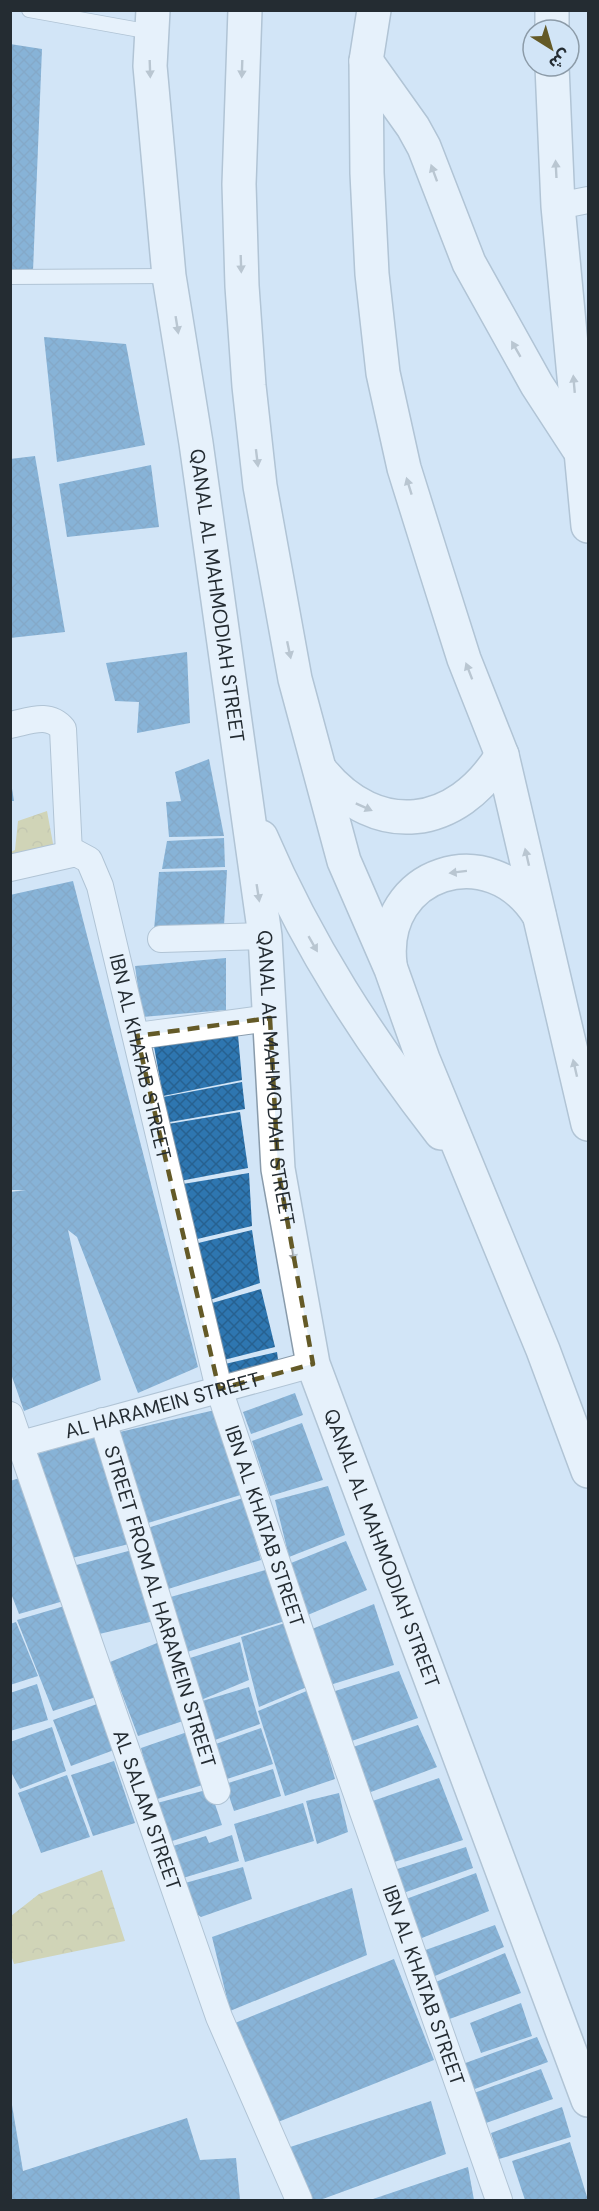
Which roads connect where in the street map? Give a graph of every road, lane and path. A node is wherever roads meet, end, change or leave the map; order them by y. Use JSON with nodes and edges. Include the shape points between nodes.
{"nodes":[{"id":1,"x":28,"y":10,"type":"edge"},
{"id":2,"x":245,"y":10,"type":"edge"},
{"id":3,"x":374,"y":10,"type":"edge"},
{"id":4,"x":152,"y":21,"type":"edge"},
{"id":5,"x":366,"y":61,"type":"junction"},
{"id":6,"x":554,"y":78,"type":"edge"},
{"id":7,"x":573,"y":203,"type":"edge"},
{"id":8,"x":10,"y":276,"type":"edge"},
{"id":9,"x":169,"y":276,"type":"junction"},
{"id":10,"x":580,"y":452,"type":"junction"},
{"id":11,"x":588,"y":526,"type":"edge"},
{"id":12,"x":10,"y":725,"type":"edge"},
{"id":13,"x":502,"y":755,"type":"junction"},
{"id":14,"x":320,"y":770,"type":"junction"},
{"id":15,"x":244,"y":797,"type":"junction"},
{"id":16,"x":69,"y":853,"type":"junction"},
{"id":17,"x":10,"y":868,"type":"edge"},
{"id":18,"x":540,"y":916,"type":"junction"},
{"id":19,"x":265,"y":936,"type":"junction"},
{"id":20,"x":161,"y":939,"type":"dead end"},
{"id":21,"x":391,"y":969,"type":"junction"},
{"id":22,"x":270,"y":1018,"type":"junction"},
{"id":23,"x":137,"y":1036,"type":"junction"},
{"id":24,"x":588,"y":1125,"type":"edge"},
{"id":25,"x":470,"y":1172,"type":"junction"},
{"id":26,"x":314,"y":1364,"type":"junction"},
{"id":27,"x":219,"y":1389,"type":"junction"},
{"id":28,"x":10,"y":1414,"type":"edge"},
{"id":29,"x":103,"y":1421,"type":"junction"},
{"id":30,"x":16,"y":1445,"type":"edge"},
{"id":31,"x":588,"y":1471,"type":"edge"},
{"id":32,"x":217,"y":1791,"type":"dead end"},
{"id":33,"x":588,"y":2100,"type":"edge"},
{"id":34,"x":299,"y":2200,"type":"edge"},
{"id":35,"x":500,"y":2200,"type":"edge"}],
"edges":[{"from":1,"to":4,"type":"lane"},
{"from":2,"to":14,"type":"main road","one_way":true,"via":[[239,184],[249,386],[276,586],[295,679]]},
{"from":3,"to":5,"type":"main road"},
{"from":4,"to":9,"type":"main road","name":"QANAL AL MAHMODIAH STREET","one_way":true,"via":[[150,66]]},
{"from":10,"to":5,"type":"main road","one_way":true,"via":[[469,263],[414,127]]},
{"from":13,"to":5,"type":"main road","one_way":true,"via":[[464,659],[404,468],[383,373],[371,262]]},
{"from":7,"to":6,"type":"main road","one_way":true},
{"from":10,"to":7,"type":"main road","one_way":true},
{"from":8,"to":9,"type":"lane"},
{"from":9,"to":15,"type":"main road","name":"QANAL AL MAHMODIAH STREET","one_way":true},
{"from":10,"to":11,"type":"main road"},
{"from":12,"to":16,"type":"street","via":[[43,718],[63,729]]},
{"from":14,"to":13,"type":"main road","one_way":true,"via":[[355,803],[378,813],[419,816],[451,807],[472,794]]},
{"from":18,"to":13,"type":"main road","one_way":true},
{"from":14,"to":21,"type":"main road","via":[[344,861]]},
{"from":15,"to":19,"type":"main road","name":"QANAL AL MAHMODIAH STREET","one_way":true},
{"from":15,"to":25,"type":"main road","one_way":true,"via":[[274,868],[348,1005]]},
{"from":16,"to":17,"type":"street"},
{"from":16,"to":23,"type":"street","name":"IBN AL KHATAB STREET","via":[[89,860],[100,886]]},
{"from":18,"to":21,"type":"main road","one_way":true,"via":[[529,898],[504,879],[473,871],[452,872],[414,891],[400,908],[388,949]]},
{"from":24,"to":18,"type":"main road","one_way":true},
{"from":19,"to":20,"type":"street"},
{"from":19,"to":22,"type":"main road","name":"QANAL AL MAHMODIAH STREET"},
{"from":21,"to":25,"type":"main road"},
{"from":22,"to":23,"type":"street"},
{"from":22,"to":26,"type":"main road","name":"QANAL AL MAHMODIAH STREET","one_way":true,"via":[[278,1169]]},
{"from":23,"to":27,"type":"street","name":"IBN AL KHATAB STREET"},
{"from":25,"to":31,"type":"main road"},
{"from":26,"to":27,"type":"street","name":"AL HARAMEIN STREET"},
{"from":26,"to":33,"type":"main road","name":"QANAL AL MAHMODIAH STREET"},
{"from":27,"to":29,"type":"street","name":"AL HARAMEIN STREET"},
{"from":27,"to":35,"type":"street","name":"IBN AL KHATAB STREET"},
{"from":28,"to":30,"type":"street","name":"AL SALAM STREET"},
{"from":29,"to":30,"type":"street","name":"AL HARAMEIN STREET"},
{"from":29,"to":32,"type":"street","name":"STREET FROM AL HARAMEIN STREET"},
{"from":30,"to":34,"type":"street","name":"AL SALAM STREET","via":[[219,2018]]}]}
